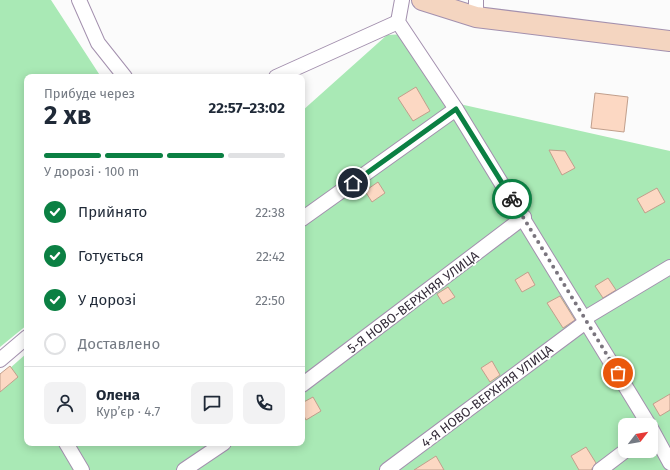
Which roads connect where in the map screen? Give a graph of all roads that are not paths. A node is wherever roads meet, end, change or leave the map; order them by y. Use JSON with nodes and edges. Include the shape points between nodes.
{"nodes":[{"id":1,"x":80,"y":0,"type":"edge"},
{"id":2,"x":402,"y":0,"type":"edge"},
{"id":3,"x":422,"y":0,"type":"edge"},
{"id":4,"x":476,"y":8,"type":"edge"},
{"id":5,"x":398,"y":22,"type":"junction"},
{"id":6,"x":670,"y":41,"type":"edge"},
{"id":7,"x":305,"y":63,"type":"junction"},
{"id":8,"x":123,"y":74,"type":"edge"},
{"id":9,"x":282,"y":74,"type":"edge"},
{"id":10,"x":296,"y":74,"type":"edge"},
{"id":11,"x":456,"y":109,"type":"junction"},
{"id":12,"x":524,"y":217,"type":"junction"},
{"id":13,"x":305,"y":218,"type":"edge"},
{"id":14,"x":670,"y":267,"type":"edge"},
{"id":15,"x":586,"y":320,"type":"junction"},
{"id":16,"x":24,"y":340,"type":"edge"},
{"id":17,"x":0,"y":360,"type":"edge"},
{"id":18,"x":305,"y":383,"type":"edge"},
{"id":19,"x":645,"y":418,"type":"edge"},
{"id":20,"x":658,"y":441,"type":"edge"},
{"id":21,"x":68,"y":446,"type":"edge"},
{"id":22,"x":220,"y":446,"type":"edge"},
{"id":23,"x":618,"y":456,"type":"edge"},
{"id":24,"x":670,"y":463,"type":"edge"},
{"id":25,"x":82,"y":470,"type":"edge"},
{"id":26,"x":184,"y":470,"type":"edge"},
{"id":27,"x":387,"y":470,"type":"edge"},
{"id":28,"x":600,"y":470,"type":"edge"}],
"edges":[{"from":1,"to":8,"type":"street","via":[[98,43]]},
{"from":2,"to":5,"type":"street"},
{"from":3,"to":4,"type":"main road"},
{"from":4,"to":6,"type":"main road"},
{"from":5,"to":7,"type":"street"},
{"from":5,"to":11,"type":"street"},
{"from":7,"to":9,"type":"street"},
{"from":7,"to":10,"type":"street"},
{"from":11,"to":12,"type":"street"},
{"from":11,"to":13,"type":"street"},
{"from":12,"to":15,"type":"street"},
{"from":12,"to":18,"type":"street","name":"5-Я НОВО-ВЕРХНЯЯ УЛИЦА"},
{"from":14,"to":15,"type":"street","name":"4-Я НОВО-ВЕРХНЯЯ УЛИЦА"},
{"from":15,"to":19,"type":"street"},
{"from":15,"to":27,"type":"street","name":"4-Я НОВО-ВЕРХНЯЯ УЛИЦА"},
{"from":16,"to":17,"type":"street"},
{"from":20,"to":24,"type":"street"},
{"from":21,"to":25,"type":"street"},
{"from":22,"to":26,"type":"street"},
{"from":23,"to":28,"type":"street"}]}
